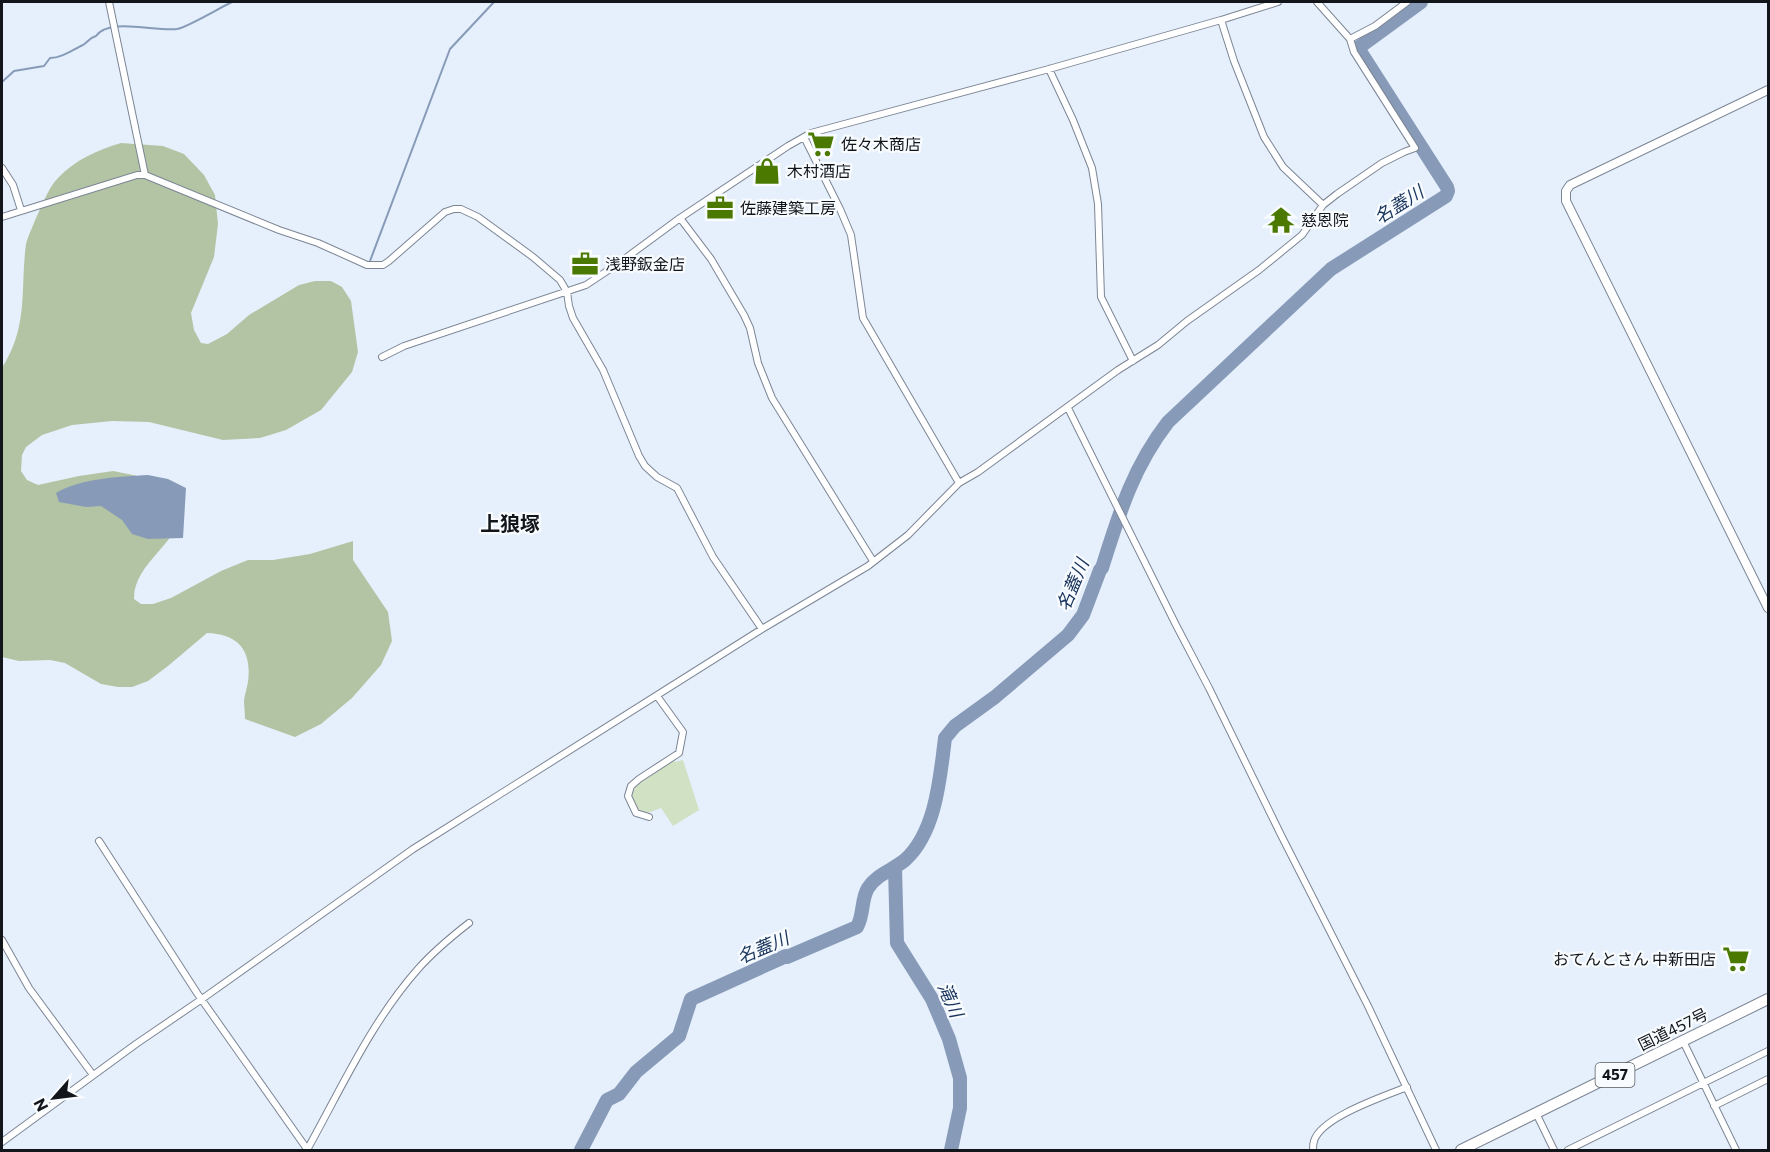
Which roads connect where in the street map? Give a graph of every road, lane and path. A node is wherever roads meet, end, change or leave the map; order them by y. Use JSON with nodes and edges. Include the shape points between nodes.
{"nodes":[{"id":1,"x":109,"y":2,"type":"edge"},
{"id":2,"x":1278,"y":2,"type":"edge"},
{"id":3,"x":1317,"y":2,"type":"edge"},
{"id":4,"x":1407,"y":2,"type":"edge"},
{"id":5,"x":1221,"y":20,"type":"junction"},
{"id":6,"x":1350,"y":39,"type":"junction"},
{"id":7,"x":1049,"y":69,"type":"junction"},
{"id":8,"x":1768,"y":90,"type":"edge"},
{"id":9,"x":804,"y":137,"type":"junction"},
{"id":10,"x":2,"y":168,"type":"edge"},
{"id":11,"x":145,"y":175,"type":"junction"},
{"id":12,"x":1323,"y":205,"type":"junction"},
{"id":13,"x":21,"y":210,"type":"junction"},
{"id":14,"x":2,"y":217,"type":"edge"},
{"id":15,"x":680,"y":218,"type":"junction"},
{"id":16,"x":567,"y":292,"type":"junction"},
{"id":17,"x":382,"y":357,"type":"dead end"},
{"id":18,"x":1133,"y":361,"type":"junction"},
{"id":19,"x":1068,"y":408,"type":"junction"},
{"id":20,"x":959,"y":483,"type":"junction"},
{"id":21,"x":873,"y":561,"type":"junction"},
{"id":22,"x":1768,"y":608,"type":"edge"},
{"id":23,"x":762,"y":629,"type":"junction"},
{"id":24,"x":657,"y":696,"type":"junction"},
{"id":25,"x":649,"y":817,"type":"dead end"},
{"id":26,"x":99,"y":841,"type":"dead end"},
{"id":27,"x":469,"y":923,"type":"dead end"},
{"id":28,"x":2,"y":940,"type":"edge"},
{"id":29,"x":202,"y":999,"type":"junction"},
{"id":30,"x":1768,"y":999,"type":"edge"},
{"id":31,"x":1683,"y":1041,"type":"junction"},
{"id":32,"x":1768,"y":1051,"type":"edge"},
{"id":33,"x":93,"y":1075,"type":"junction"},
{"id":34,"x":1768,"y":1079,"type":"edge"},
{"id":35,"x":1704,"y":1084,"type":"junction"},
{"id":36,"x":1407,"y":1087,"type":"junction"},
{"id":37,"x":1714,"y":1106,"type":"junction"},
{"id":38,"x":1536,"y":1113,"type":"junction"},
{"id":39,"x":2,"y":1142,"type":"edge"},
{"id":40,"x":307,"y":1150,"type":"edge"},
{"id":41,"x":1313,"y":1150,"type":"edge"},
{"id":42,"x":1436,"y":1150,"type":"edge"},
{"id":43,"x":1461,"y":1150,"type":"edge"},
{"id":44,"x":1554,"y":1150,"type":"edge"},
{"id":45,"x":1568,"y":1150,"type":"edge"},
{"id":46,"x":1736,"y":1150,"type":"edge"}],
"edges":[{"from":1,"to":11,"type":"street"},
{"from":2,"to":5,"type":"street"},
{"from":3,"to":6,"type":"street"},
{"from":4,"to":6,"type":"street","via":[[1376,26]]},
{"from":5,"to":7,"type":"street"},
{"from":5,"to":12,"type":"street","via":[[1264,137],[1283,166]]},
{"from":6,"to":12,"type":"street","via":[[1354,52],[1415,148],[1382,162]]},
{"from":7,"to":9,"type":"street"},
{"from":7,"to":18,"type":"street","via":[[1092,168],[1098,204],[1101,297]]},
{"from":8,"to":22,"type":"street","via":[[1570,185],[1566,201]]},
{"from":9,"to":15,"type":"street"},
{"from":9,"to":20,"type":"street","via":[[851,235],[863,318]]},
{"from":10,"to":13,"type":"street","via":[[13,185]]},
{"from":11,"to":13,"type":"street"},
{"from":11,"to":16,"type":"street","via":[[367,265],[383,265],[445,212],[461,209],[491,225],[533,257],[560,280]]},
{"from":12,"to":18,"type":"street","via":[[1302,235],[1273,259]]},
{"from":13,"to":14,"type":"street"},
{"from":15,"to":16,"type":"street","via":[[606,273]]},
{"from":15,"to":21,"type":"street","via":[[711,259],[744,315],[772,398]]},
{"from":16,"to":17,"type":"street","via":[[404,346]]},
{"from":16,"to":23,"type":"street","via":[[573,318],[603,370],[639,456],[645,466],[676,488],[713,557]]},
{"from":18,"to":19,"type":"street"},
{"from":19,"to":20,"type":"street"},
{"from":19,"to":36,"type":"street"},
{"from":20,"to":21,"type":"street","via":[[908,535]]},
{"from":21,"to":23,"type":"street"},
{"from":23,"to":24,"type":"street"},
{"from":24,"to":25,"type":"street","via":[[683,732],[679,753],[632,786],[628,796],[636,813]]},
{"from":24,"to":29,"type":"street","via":[[412,849]]},
{"from":26,"to":29,"type":"street"},
{"from":27,"to":40,"type":"street","via":[[442,944],[392,1003]]},
{"from":28,"to":33,"type":"street","via":[[29,988]]},
{"from":29,"to":33,"type":"street"},
{"from":29,"to":40,"type":"street"},
{"from":30,"to":31,"type":"highway","name":"国道457号","number":"457"},
{"from":31,"to":35,"type":"street"},
{"from":31,"to":38,"type":"highway","name":"国道457号","number":"457"},
{"from":32,"to":35,"type":"street"},
{"from":33,"to":39,"type":"street"},
{"from":34,"to":37,"type":"street"},
{"from":35,"to":37,"type":"street"},
{"from":35,"to":45,"type":"street"},
{"from":36,"to":41,"type":"street","via":[[1327,1124],[1314,1140]]},
{"from":36,"to":42,"type":"street"},
{"from":37,"to":46,"type":"street"},
{"from":38,"to":43,"type":"highway","name":"国道457号","number":"457"},
{"from":38,"to":44,"type":"street"}]}
